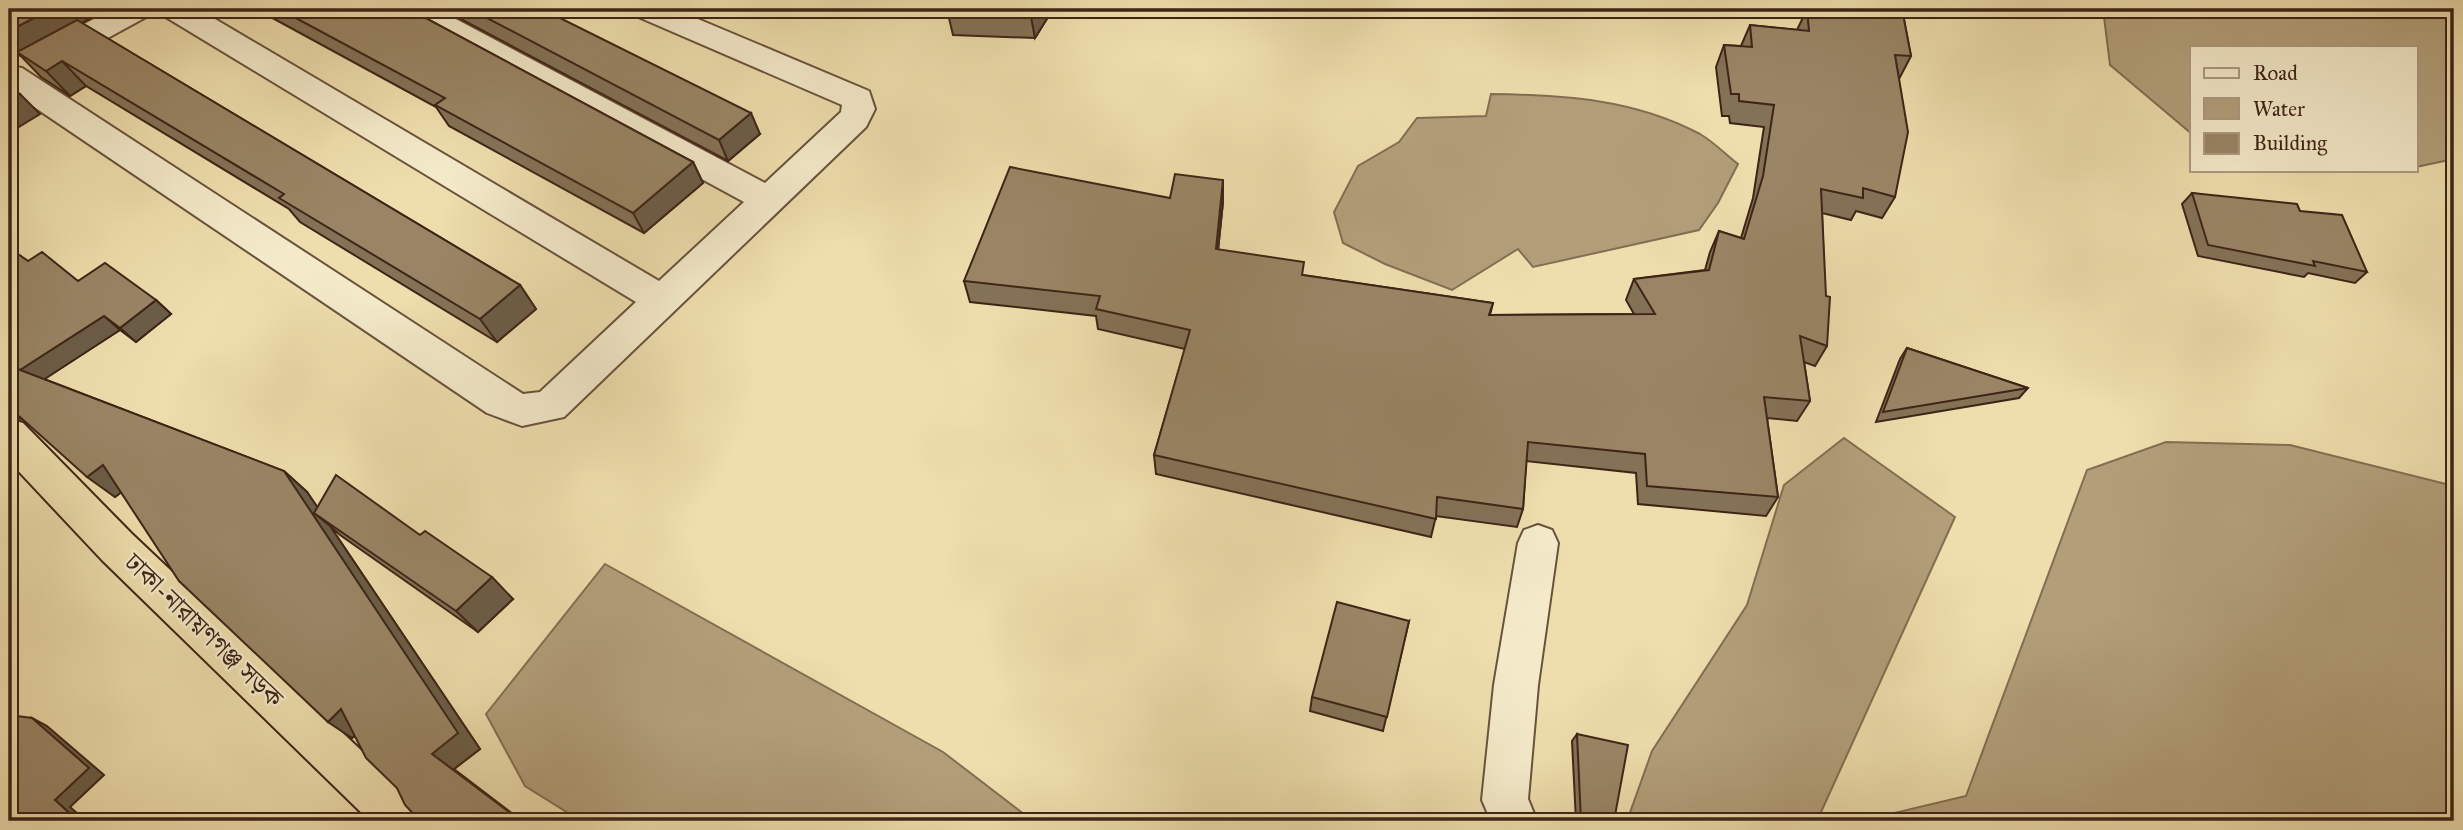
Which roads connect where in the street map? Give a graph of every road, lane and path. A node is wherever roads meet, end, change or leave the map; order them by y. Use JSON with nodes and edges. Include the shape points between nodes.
{"nodes":[{"id":1,"x":137,"y":9,"type":"edge"},
{"id":2,"x":175,"y":9,"type":"edge"},
{"id":3,"x":413,"y":9,"type":"edge"},
{"id":4,"x":648,"y":9,"type":"edge"},
{"id":5,"x":10,"y":77,"type":"edge"},
{"id":6,"x":768,"y":200,"type":"junction"},
{"id":7,"x":662,"y":300,"type":"junction"},
{"id":8,"x":9,"y":435,"type":"edge"},
{"id":9,"x":1538,"y":543,"type":"dead end"},
{"id":10,"x":403,"y":821,"type":"edge"},
{"id":11,"x":1514,"y":821,"type":"edge"}],
"edges":[{"from":1,"to":5,"type":"street"},
{"from":2,"to":7,"type":"street"},
{"from":3,"to":6,"type":"street"},
{"from":4,"to":6,"type":"street","via":[[858,99],[854,119]]},
{"from":5,"to":7,"type":"street","via":[[501,402],[522,410],[550,406]]},
{"from":6,"to":7,"type":"street"},
{"from":8,"to":10,"type":"highway","name":"ঢাকা-নারায়ণগঞ্জ সড়ক","via":[[117,547]]},
{"from":9,"to":11,"type":"street","via":[[1516,685],[1505,800]]}]}
